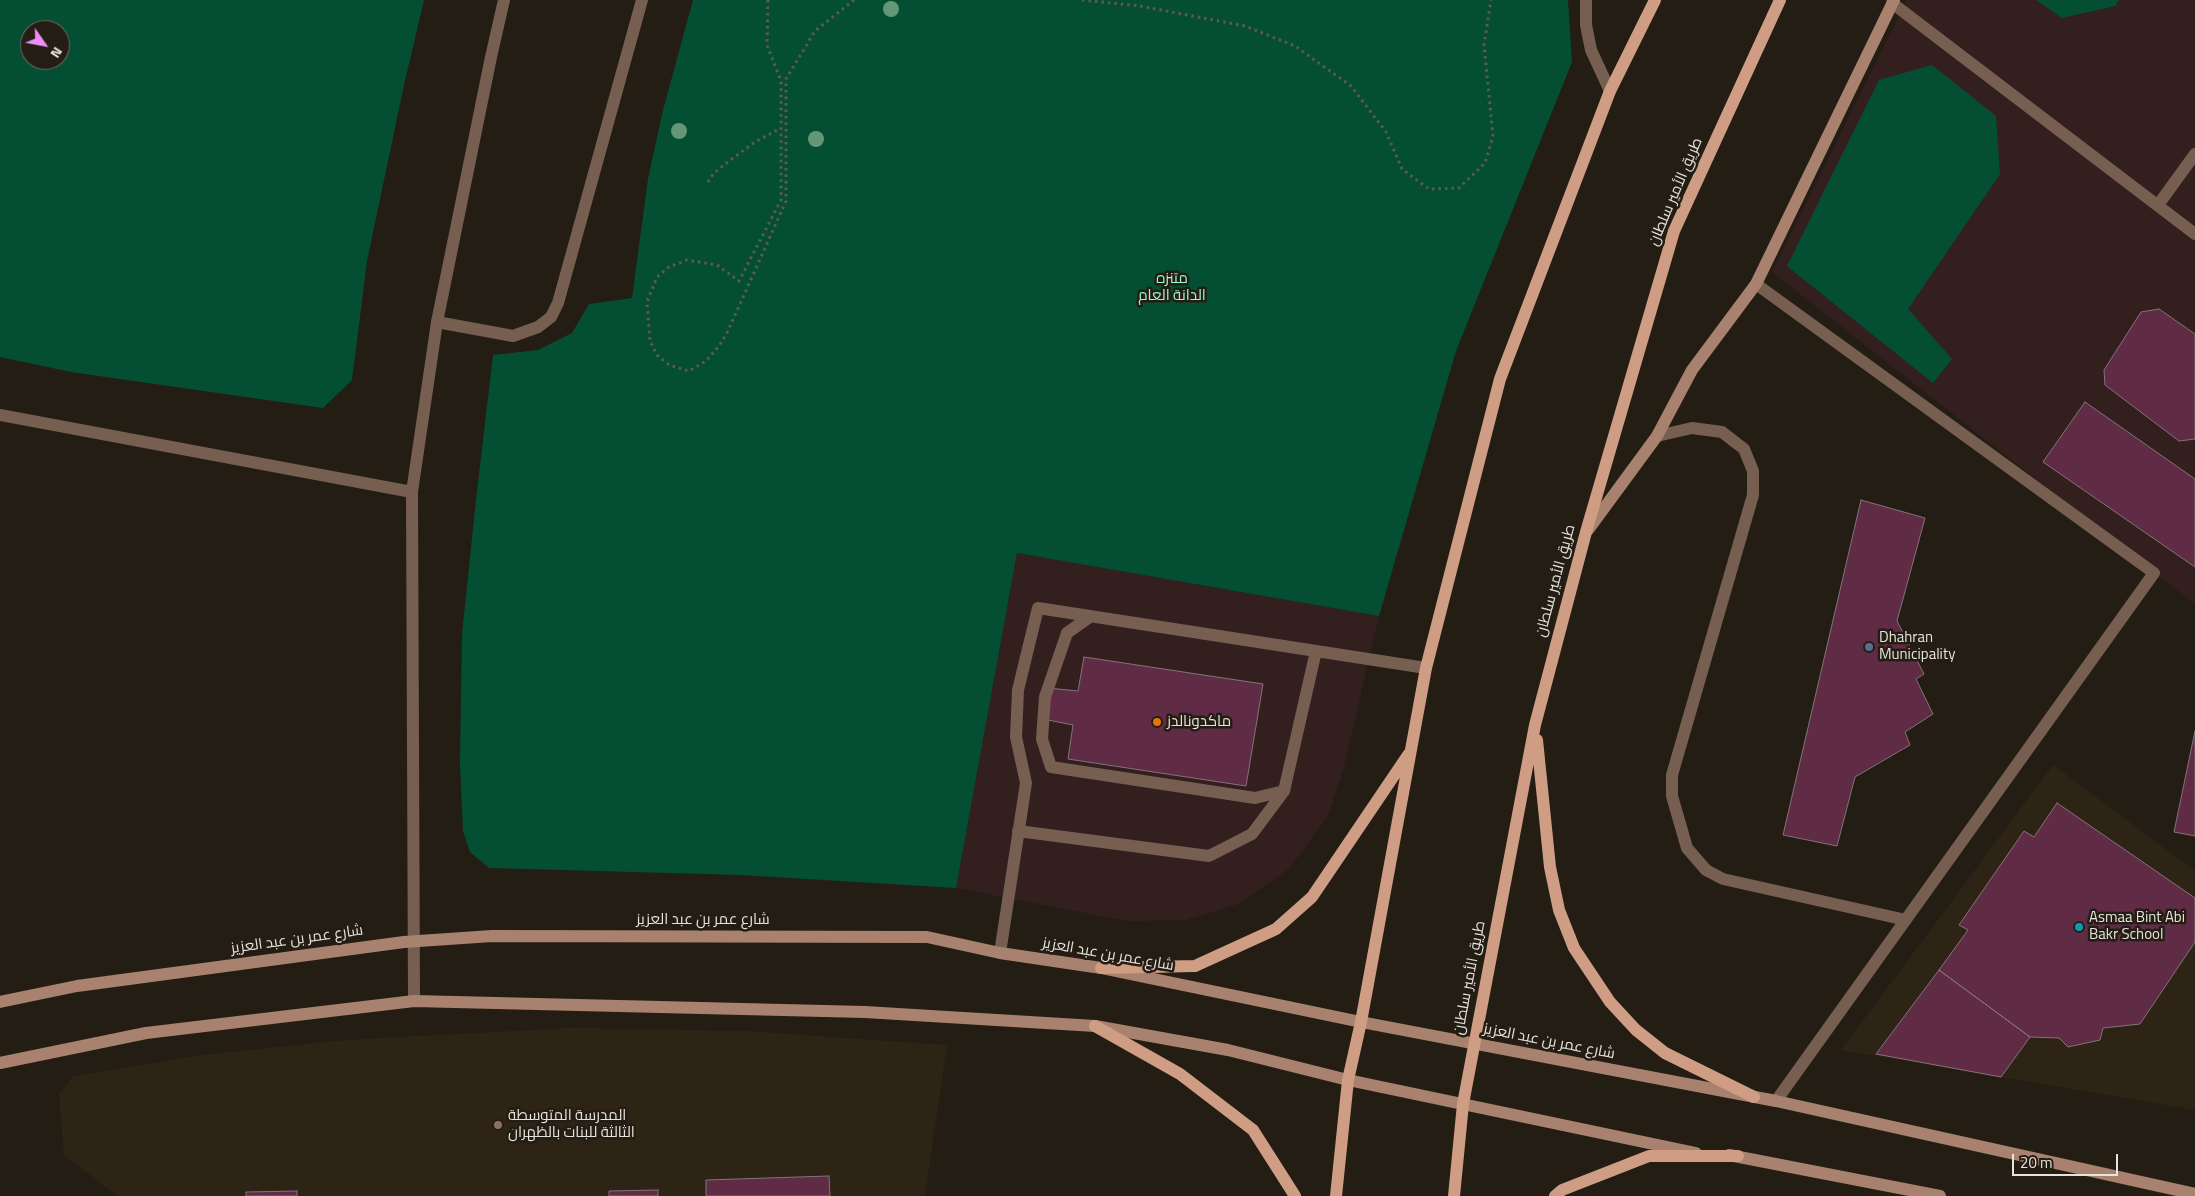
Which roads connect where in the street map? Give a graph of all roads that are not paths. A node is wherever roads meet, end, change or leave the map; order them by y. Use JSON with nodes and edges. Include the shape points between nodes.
{"nodes":[{"id":1,"x":504,"y":0,"type":"edge"},
{"id":2,"x":642,"y":0,"type":"edge"},
{"id":3,"x":1586,"y":0,"type":"edge"},
{"id":4,"x":1655,"y":0,"type":"edge"},
{"id":5,"x":1780,"y":0,"type":"edge"},
{"id":6,"x":1893,"y":1,"type":"edge"},
{"id":7,"x":1610,"y":92,"type":"junction"},
{"id":8,"x":2195,"y":154,"type":"edge"},
{"id":9,"x":2158,"y":205,"type":"junction"},
{"id":10,"x":2195,"y":234,"type":"edge"},
{"id":11,"x":1756,"y":284,"type":"junction"},
{"id":12,"x":437,"y":322,"type":"junction"},
{"id":13,"x":0,"y":415,"type":"edge"},
{"id":14,"x":1656,"y":436,"type":"junction"},
{"id":15,"x":412,"y":492,"type":"junction"},
{"id":16,"x":1586,"y":532,"type":"junction"},
{"id":17,"x":1091,"y":616,"type":"junction"},
{"id":18,"x":1316,"y":651,"type":"junction"},
{"id":19,"x":1426,"y":668,"type":"junction"},
{"id":20,"x":1535,"y":725,"type":"junction"},
{"id":21,"x":1411,"y":751,"type":"junction"},
{"id":22,"x":1284,"y":791,"type":"junction"},
{"id":23,"x":1018,"y":831,"type":"junction"},
{"id":24,"x":1906,"y":920,"type":"junction"},
{"id":25,"x":414,"y":941,"type":"junction"},
{"id":26,"x":1000,"y":954,"type":"junction"},
{"id":27,"x":1101,"y":968,"type":"junction"},
{"id":28,"x":414,"y":1001,"type":"junction"},
{"id":29,"x":0,"y":1002,"type":"edge"},
{"id":30,"x":1361,"y":1022,"type":"junction"},
{"id":31,"x":1095,"y":1026,"type":"junction"},
{"id":32,"x":1474,"y":1044,"type":"junction"},
{"id":33,"x":0,"y":1062,"type":"edge"},
{"id":34,"x":1348,"y":1080,"type":"junction"},
{"id":35,"x":1754,"y":1097,"type":"junction"},
{"id":36,"x":1776,"y":1101,"type":"junction"},
{"id":37,"x":1463,"y":1104,"type":"junction"},
{"id":38,"x":1738,"y":1156,"type":"junction"},
{"id":39,"x":2195,"y":1194,"type":"edge"},
{"id":40,"x":1294,"y":1196,"type":"edge"},
{"id":41,"x":1336,"y":1196,"type":"edge"},
{"id":42,"x":1454,"y":1196,"type":"edge"},
{"id":43,"x":1556,"y":1196,"type":"edge"},
{"id":44,"x":1940,"y":1196,"type":"edge"}],
"edges":[{"from":1,"to":12,"type":"street"},
{"from":2,"to":12,"type":"street","via":[[558,303],[551,317],[538,327],[513,336]]},
{"from":3,"to":7,"type":"street","via":[[1591,50]]},
{"from":4,"to":7,"type":"main road"},
{"from":5,"to":16,"type":"main road","name":"طريق الأمير سلطان","via":[[1674,230]]},
{"from":6,"to":9,"type":"street"},
{"from":6,"to":11,"type":"street"},
{"from":7,"to":19,"type":"main road","via":[[1500,379]]},
{"from":8,"to":9,"type":"street"},
{"from":9,"to":10,"type":"street"},
{"from":11,"to":14,"type":"street","via":[[1692,370]]},
{"from":11,"to":24,"type":"street","via":[[2154,573]]},
{"from":12,"to":15,"type":"street"},
{"from":13,"to":15,"type":"street"},
{"from":14,"to":16,"type":"street"},
{"from":14,"to":24,"type":"street","via":[[1692,428],[1722,432],[1744,449],[1753,471],[1753,495],[1672,775],[1672,796],[1687,848],[1706,870],[1723,879]]},
{"from":15,"to":25,"type":"street"},
{"from":16,"to":20,"type":"main road","name":"طريق الأمير سلطان"},
{"from":17,"to":18,"type":"street"},
{"from":17,"to":22,"type":"street","via":[[1067,633],[1045,697],[1042,739],[1051,767],[1255,798]]},
{"from":17,"to":23,"type":"street","via":[[1038,608],[1018,690],[1016,737],[1026,783]]},
{"from":18,"to":19,"type":"street"},
{"from":18,"to":22,"type":"street"},
{"from":19,"to":21,"type":"main road"},
{"from":20,"to":32,"type":"main road","name":"طريق الأمير سلطان"},
{"from":20,"to":35,"type":"main road","via":[[1550,867],[1559,910],[1574,948],[1610,1002],[1636,1030],[1665,1053]]},
{"from":21,"to":27,"type":"main road","via":[[1312,897],[1276,929],[1195,966]]},
{"from":21,"to":30,"type":"main road"},
{"from":22,"to":23,"type":"street","via":[[1252,834],[1208,856]]},
{"from":23,"to":26,"type":"street"},
{"from":24,"to":36,"type":"street"},
{"from":25,"to":26,"type":"street","name":"شارع عمر بن عبد العزيز","via":[[492,936],[927,937]]},
{"from":25,"to":28,"type":"street"},
{"from":25,"to":29,"type":"street","name":"شارع عمر بن عبد العزيز","via":[[77,986]]},
{"from":26,"to":27,"type":"street","name":"شارع عمر بن عبد العزيز"},
{"from":27,"to":30,"type":"street","name":"شارع عمر بن عبد العزيز"},
{"from":28,"to":31,"type":"street","via":[[865,1012]]},
{"from":28,"to":33,"type":"street","via":[[146,1033]]},
{"from":30,"to":32,"type":"street","name":"شارع عمر بن عبد العزيز"},
{"from":30,"to":34,"type":"main road"},
{"from":31,"to":34,"type":"street","via":[[1228,1050]]},
{"from":31,"to":40,"type":"main road","via":[[1180,1074],[1253,1130]]},
{"from":32,"to":35,"type":"street","name":"شارع عمر بن عبد العزيز"},
{"from":32,"to":37,"type":"main road","name":"طريق الأمير سلطان"},
{"from":34,"to":37,"type":"street"},
{"from":34,"to":41,"type":"main road"},
{"from":35,"to":36,"type":"street","name":"شارع عمر بن عبد العزيز"},
{"from":36,"to":39,"type":"street","name":"شارع عمر بن عبد العزيز"},
{"from":37,"to":38,"type":"street","via":[[1700,1154]]},
{"from":37,"to":42,"type":"main road","name":"طريق الأمير سلطان"},
{"from":38,"to":43,"type":"main road","via":[[1649,1156],[1562,1190]]},
{"from":38,"to":44,"type":"street"}]}
